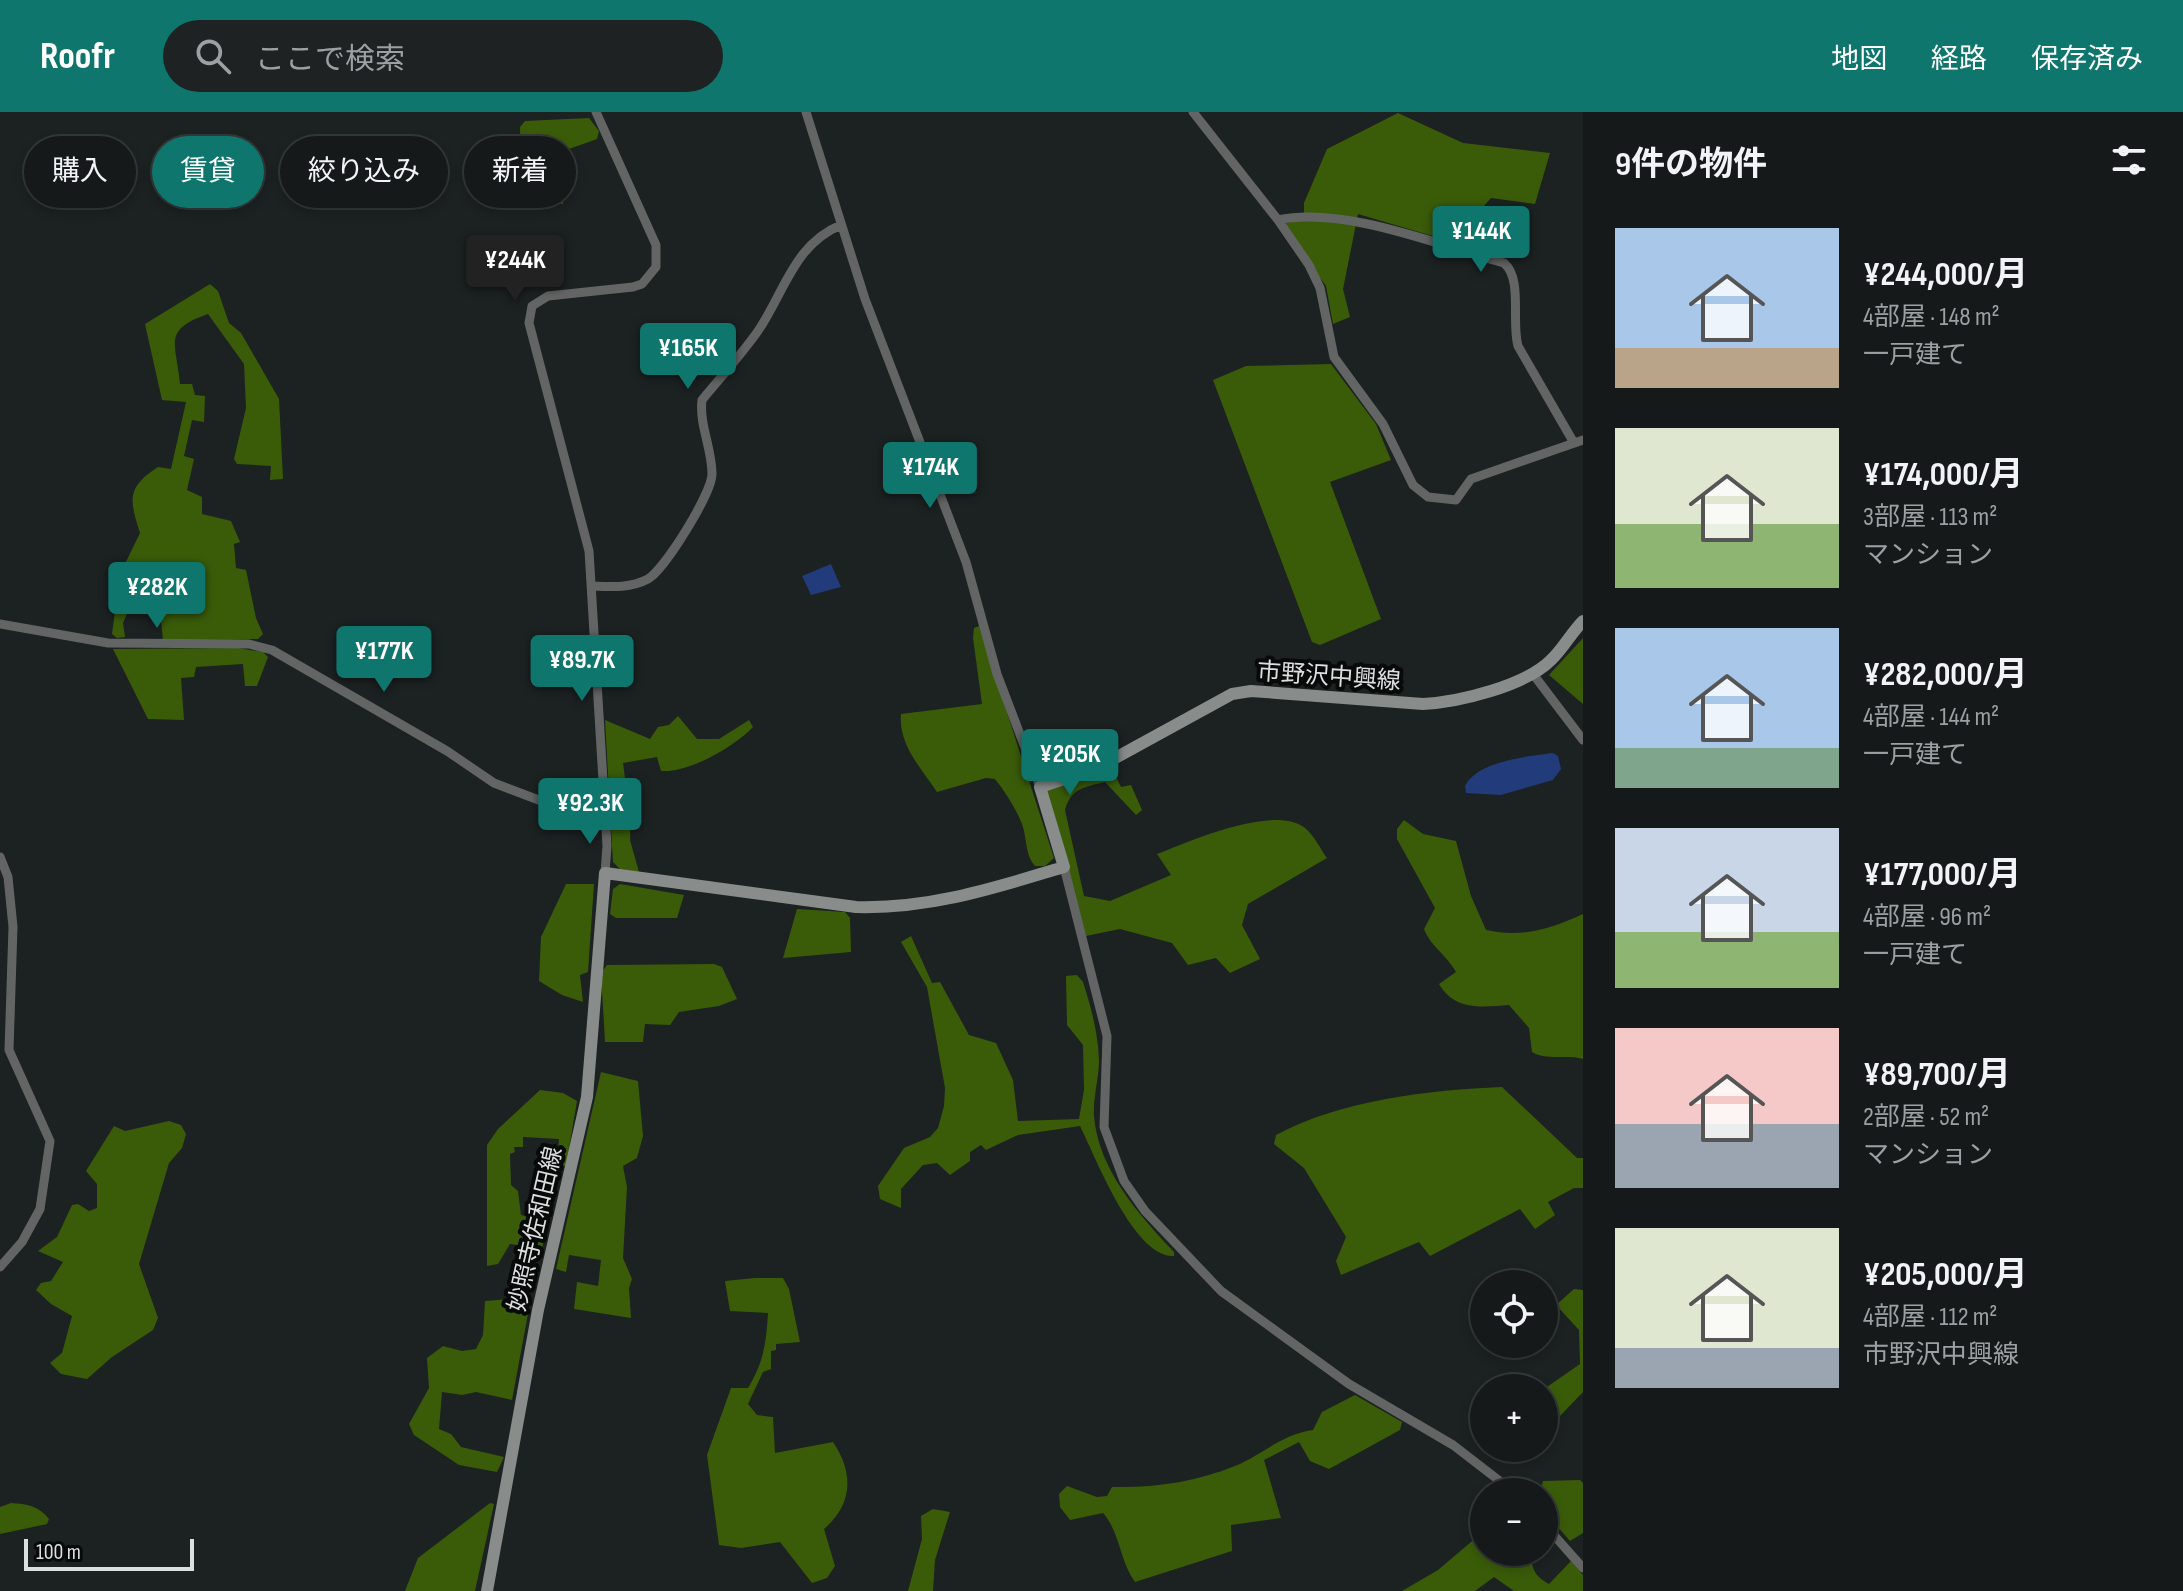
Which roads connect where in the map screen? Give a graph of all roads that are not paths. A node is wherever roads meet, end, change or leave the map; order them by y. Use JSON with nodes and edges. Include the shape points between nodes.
{"nodes":[{"id":1,"x":596,"y":112,"type":"edge"},
{"id":2,"x":806,"y":112,"type":"edge"},
{"id":3,"x":1193,"y":112,"type":"edge"},
{"id":4,"x":1278,"y":220,"type":"junction"},
{"id":5,"x":841,"y":225,"type":"junction"},
{"id":6,"x":1579,"y":441,"type":"edge"},
{"id":7,"x":593,"y":586,"type":"junction"},
{"id":8,"x":1583,"y":621,"type":"edge"},
{"id":9,"x":0,"y":624,"type":"edge"},
{"id":10,"x":1533,"y":674,"type":"junction"},
{"id":11,"x":1583,"y":740,"type":"edge"},
{"id":12,"x":1040,"y":787,"type":"junction"},
{"id":13,"x":604,"y":818,"type":"junction"},
{"id":14,"x":0,"y":857,"type":"edge"},
{"id":15,"x":1064,"y":867,"type":"junction"},
{"id":16,"x":605,"y":873,"type":"junction"},
{"id":17,"x":0,"y":1267,"type":"edge"},
{"id":18,"x":1496,"y":1478,"type":"edge"},
{"id":19,"x":1558,"y":1540,"type":"edge"},
{"id":20,"x":1583,"y":1568,"type":"edge"},
{"id":21,"x":487,"y":1591,"type":"edge"}],
"edges":[{"from":1,"to":7,"type":"street","via":[[656,245],[656,267],[633,287],[548,296],[532,306],[529,323],[589,551]]},
{"from":2,"to":5,"type":"street"},
{"from":3,"to":4,"type":"street"},
{"from":4,"to":6,"type":"street","via":[[1331,215],[1504,263],[1513,276],[1518,346]]},
{"from":4,"to":6,"type":"street","via":[[1320,288],[1334,357],[1383,424],[1413,485],[1428,497],[1456,500],[1471,479]]},
{"from":5,"to":7,"type":"street","via":[[813,242],[778,289],[760,329],[702,400],[711,484],[660,569],[622,588]]},
{"from":5,"to":12,"type":"street","via":[[966,562],[997,674]]},
{"from":7,"to":13,"type":"street"},
{"from":8,"to":10,"type":"main road","name":"市野沢中興線","via":[[1552,660]]},
{"from":9,"to":13,"type":"street","via":[[108,643],[261,646],[304,666],[494,783]]},
{"from":10,"to":11,"type":"street"},
{"from":10,"to":12,"type":"main road","name":"市野沢中興線","via":[[1477,694],[1423,704],[1232,694],[1097,768]]},
{"from":12,"to":15,"type":"main road"},
{"from":13,"to":16,"type":"street"},
{"from":14,"to":17,"type":"street","via":[[8,877],[13,927],[9,1050],[50,1141],[40,1209]]},
{"from":15,"to":16,"type":"main road","via":[[943,902],[895,908]]},
{"from":15,"to":18,"type":"street","via":[[1107,1036],[1104,1127],[1124,1181],[1145,1211],[1221,1291],[1349,1384],[1453,1445]]},
{"from":16,"to":21,"type":"main road","name":"妙照寺佐和田線","via":[[587,1097],[538,1310]]},
{"from":19,"to":20,"type":"street"}]}
